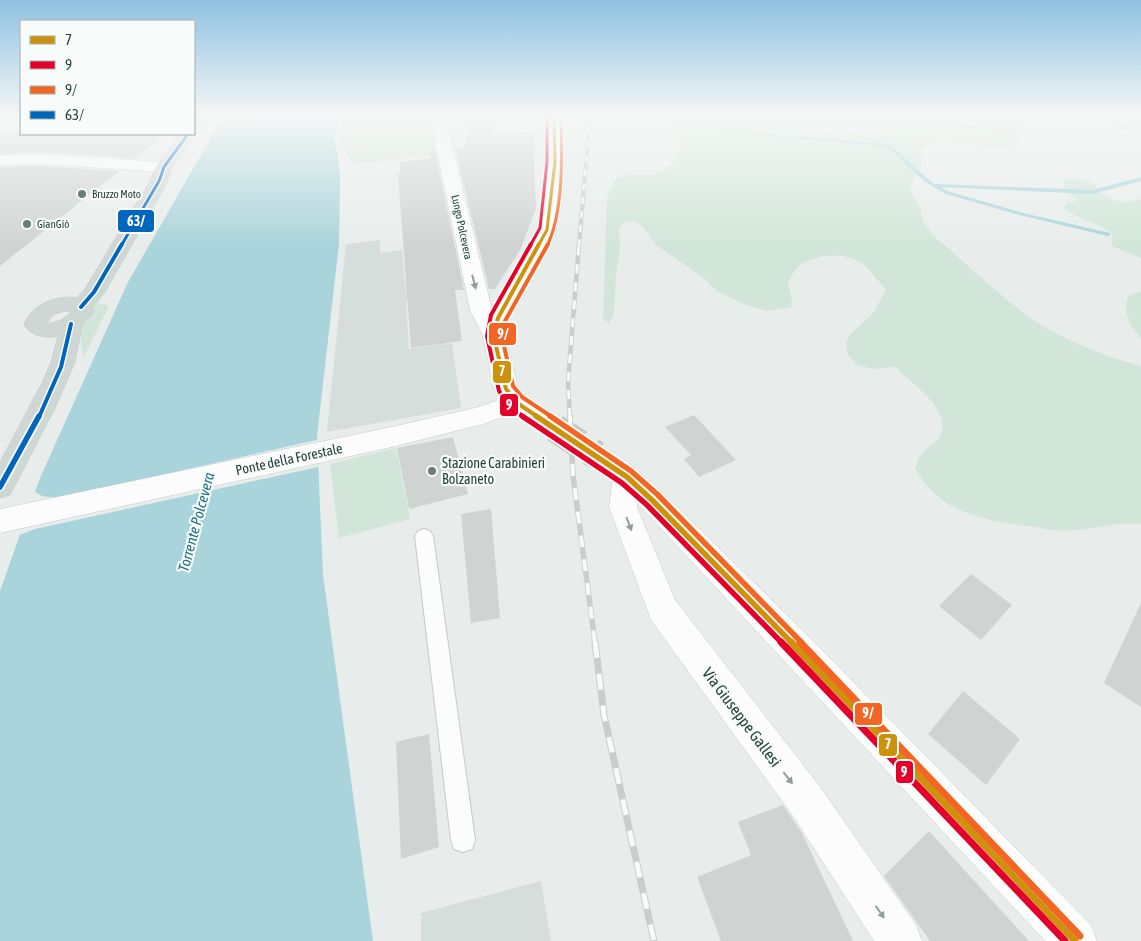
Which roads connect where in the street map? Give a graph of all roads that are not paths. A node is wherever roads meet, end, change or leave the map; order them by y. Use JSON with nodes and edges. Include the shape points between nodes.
{"nodes":[{"id":1,"x":170,"y":159,"type":"edge"},
{"id":2,"x":447,"y":159,"type":"edge"},
{"id":3,"x":555,"y":159,"type":"edge"},
{"id":4,"x":0,"y":160,"type":"edge"},
{"id":5,"x":164,"y":167,"type":"junction"},
{"id":6,"x":494,"y":337,"type":"junction"},
{"id":7,"x":517,"y":403,"type":"junction"},
{"id":8,"x":555,"y":428,"type":"tunnel mouth"},
{"id":9,"x":596,"y":455,"type":"tunnel mouth"},
{"id":10,"x":627,"y":476,"type":"junction"},
{"id":11,"x":0,"y":487,"type":"edge"},
{"id":12,"x":14,"y":518,"type":"edge"},
{"id":13,"x":424,"y":536,"type":"dead end"},
{"id":14,"x":463,"y":840,"type":"dead end"},
{"id":15,"x":900,"y":941,"type":"edge"},
{"id":16,"x":1075,"y":941,"type":"edge"}],
"edges":[{"from":1,"to":5,"type":"main road"},
{"from":2,"to":6,"type":"main road","name":"Lungo Polcevera","one_way":true,"via":[[481,310]]},
{"from":3,"to":6,"type":"main road","via":[[547,230],[498,318]]},
{"from":4,"to":5,"type":"main road","via":[[41,159]]},
{"from":5,"to":11,"type":"main road","via":[[159,181],[75,316],[54,383]]},
{"from":6,"to":7,"type":"main road","name":"Lungo Polcevera","via":[[506,389]]},
{"from":7,"to":8,"type":"main road"},
{"from":7,"to":12,"type":"main road","name":"Ponte della Forestale","via":[[483,416]]},
{"from":9,"to":10,"type":"main road"},
{"from":10,"to":15,"type":"main road","name":"Via Giuseppe Gallesi","one_way":true,"via":[[623,507],[662,609],[807,802]]},
{"from":10,"to":16,"type":"main road","via":[[803,655]]},
{"from":13,"to":14,"type":"lane"}]}
